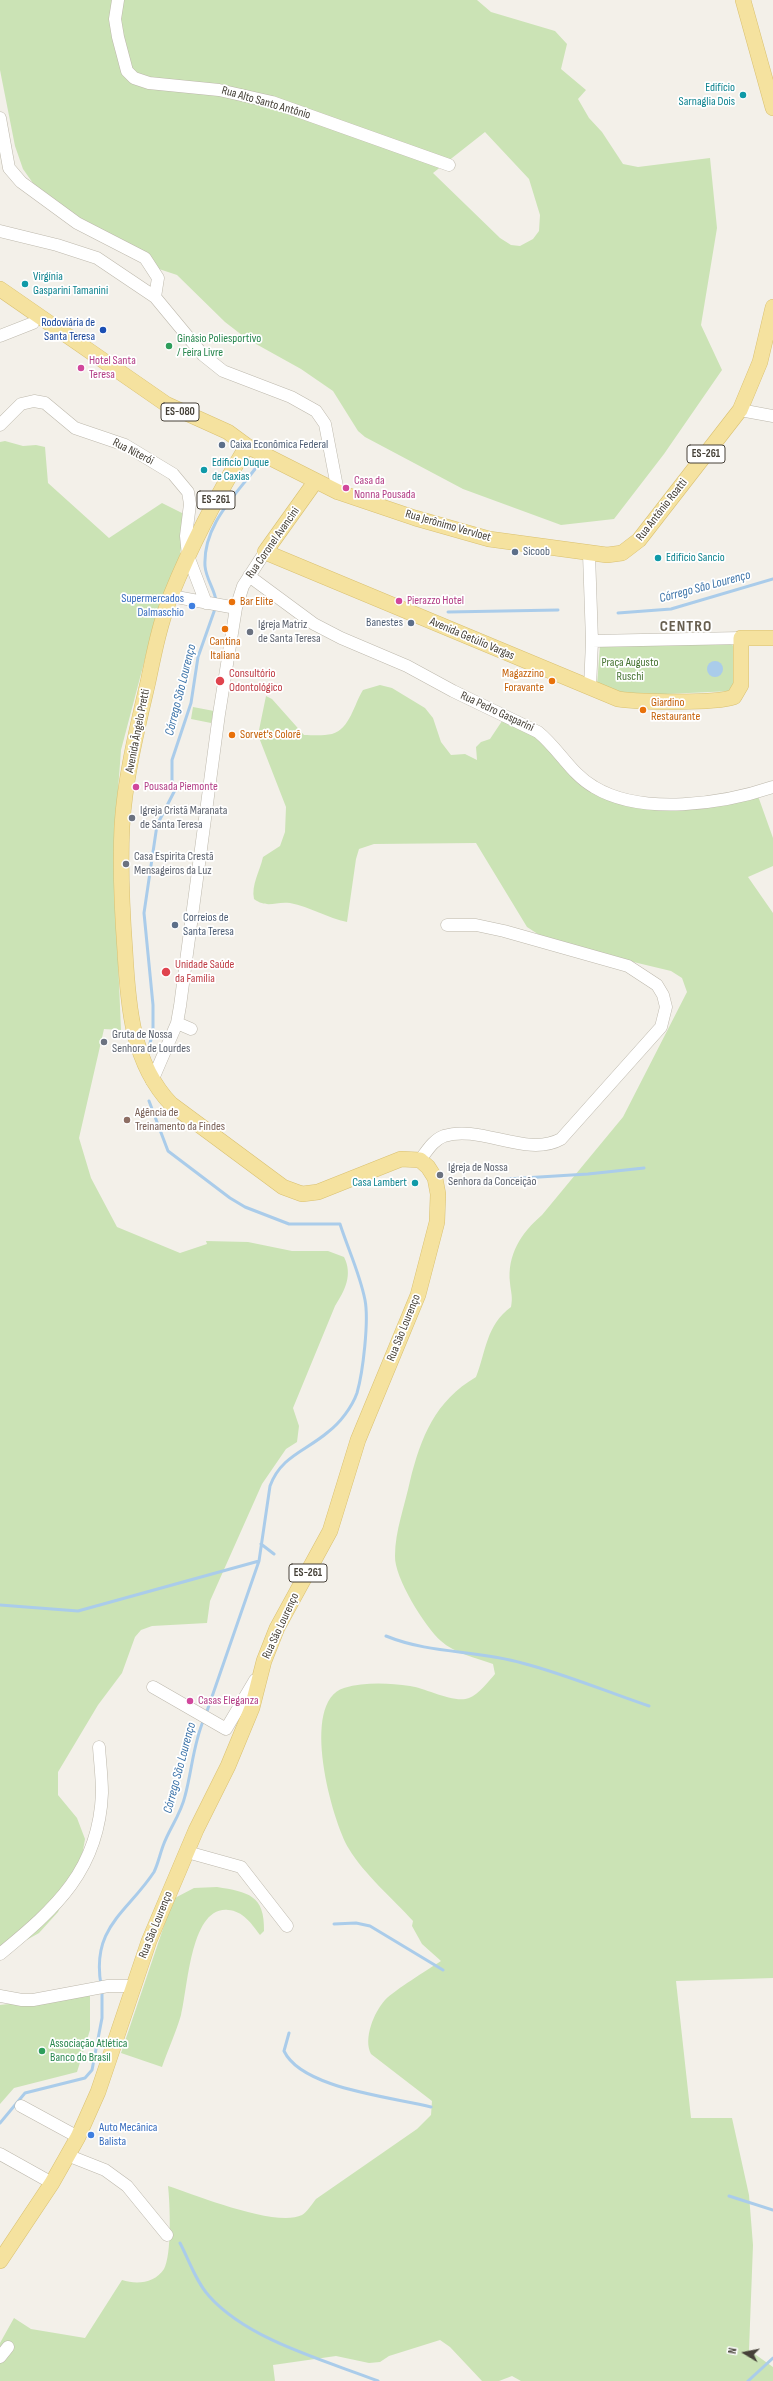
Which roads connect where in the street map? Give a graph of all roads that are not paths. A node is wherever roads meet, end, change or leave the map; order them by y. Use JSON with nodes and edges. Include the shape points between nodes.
{"nodes":[{"id":1,"x":118,"y":0,"type":"edge"},
{"id":2,"x":743,"y":0,"type":"edge"},
{"id":3,"x":768,"y":74,"type":"edge"},
{"id":4,"x":773,"y":108,"type":"edge"},
{"id":5,"x":0,"y":118,"type":"edge"},
{"id":6,"x":448,"y":165,"type":"dead end"},
{"id":7,"x":0,"y":231,"type":"edge"},
{"id":8,"x":0,"y":289,"type":"edge"},
{"id":9,"x":155,"y":297,"type":"junction"},
{"id":10,"x":0,"y":300,"type":"edge"},
{"id":11,"x":773,"y":307,"type":"edge"},
{"id":12,"x":33,"y":323,"type":"junction"},
{"id":13,"x":0,"y":336,"type":"edge"},
{"id":14,"x":740,"y":410,"type":"junction"},
{"id":15,"x":773,"y":416,"type":"edge"},
{"id":16,"x":0,"y":425,"type":"edge"},
{"id":17,"x":247,"y":446,"type":"junction"},
{"id":18,"x":315,"y":482,"type":"junction"},
{"id":19,"x":338,"y":492,"type":"junction"},
{"id":20,"x":265,"y":552,"type":"junction"},
{"id":21,"x":590,"y":554,"type":"junction"},
{"id":22,"x":188,"y":556,"type":"junction"},
{"id":23,"x":249,"y":576,"type":"junction"},
{"id":24,"x":171,"y":596,"type":"junction"},
{"id":25,"x":213,"y":604,"type":"junction"},
{"id":26,"x":236,"y":608,"type":"junction"},
{"id":27,"x":741,"y":638,"type":"junction"},
{"id":28,"x":773,"y":638,"type":"edge"},
{"id":29,"x":592,"y":641,"type":"junction"},
{"id":30,"x":590,"y":688,"type":"junction"},
{"id":31,"x":773,"y":787,"type":"edge"},
{"id":32,"x":447,"y":925,"type":"dead end"},
{"id":33,"x":176,"y":1023,"type":"junction"},
{"id":34,"x":191,"y":1029,"type":"dead end"},
{"id":35,"x":152,"y":1081,"type":"junction"},
{"id":36,"x":420,"y":1160,"type":"junction"},
{"id":37,"x":264,"y":1661,"type":"junction"},
{"id":38,"x":153,"y":1687,"type":"dead end"},
{"id":39,"x":99,"y":1747,"type":"dead end"},
{"id":40,"x":187,"y":1852,"type":"junction"},
{"id":41,"x":287,"y":1926,"type":"dead end"},
{"id":42,"x":0,"y":1954,"type":"edge"},
{"id":43,"x":132,"y":1986,"type":"junction"},
{"id":44,"x":0,"y":1996,"type":"edge"},
{"id":45,"x":21,"y":2106,"type":"dead end"},
{"id":46,"x":78,"y":2137,"type":"junction"},
{"id":47,"x":0,"y":2154,"type":"edge"},
{"id":48,"x":67,"y":2155,"type":"junction"},
{"id":49,"x":52,"y":2183,"type":"junction"},
{"id":50,"x":167,"y":2234,"type":"dead end"},
{"id":51,"x":0,"y":2261,"type":"edge"},
{"id":52,"x":8,"y":2347,"type":"dead end"},
{"id":53,"x":0,"y":2357,"type":"edge"}],
"edges":[{"from":1,"to":6,"type":"street","name":"Rua Alto Santo Antônio","via":[[115,19],[118,37],[128,71],[134,78],[149,83],[219,90],[266,101]]},
{"from":2,"to":3,"type":"main road"},
{"from":3,"to":4,"type":"main road"},
{"from":5,"to":9,"type":"street","via":[[9,168],[15,177],[77,223],[146,258],[158,278]]},
{"from":7,"to":9,"type":"street","via":[[97,258]]},
{"from":8,"to":17,"type":"main road","number":"ES-080","via":[[166,404],[228,432]]},
{"from":9,"to":19,"type":"street","via":[[203,355],[218,368],[242,380],[291,397],[316,411],[325,424]]},
{"from":10,"to":12,"type":"main road","number":"ES-080"},
{"from":11,"to":14,"type":"main road","name":"Rua Antônio Roatti","number":"ES-261","via":[[760,362]]},
{"from":12,"to":13,"type":"street"},
{"from":12,"to":17,"type":"main road","number":"ES-080","via":[[168,417],[225,441]]},
{"from":14,"to":15,"type":"street"},
{"from":14,"to":21,"type":"main road","name":"Rua Antônio Roatti","number":"ES-261","via":[[639,540],[622,553]]},
{"from":16,"to":22,"type":"street","name":"Rua Niterói","via":[[21,404],[45,402],[75,428],[125,445],[173,474],[188,492]]},
{"from":17,"to":18,"type":"main road","name":"Rua Jerônimo Vervloet","number":"ES-261"},
{"from":17,"to":22,"type":"main road","name":"Avenida Ângelo Pretti","number":"ES-261","via":[[210,510]]},
{"from":18,"to":19,"type":"main road","name":"Rua Jerônimo Vervloet","number":"ES-261"},
{"from":18,"to":20,"type":"main road","name":"Rua Coronel Avancini"},
{"from":19,"to":21,"type":"main road","name":"Rua Jerônimo Vervloet","number":"ES-261","via":[[489,539]]},
{"from":20,"to":23,"type":"street","name":"Rua Coronel Avancini"},
{"from":20,"to":30,"type":"main road","name":"Avenida Getúlio Vargas"},
{"from":21,"to":29,"type":"street"},
{"from":22,"to":24,"type":"main road","name":"Avenida Ângelo Pretti","number":"ES-261"},
{"from":22,"to":25,"type":"street","name":"Rua Niterói"},
{"from":23,"to":26,"type":"street","name":"Rua Coronel Avancini"},
{"from":23,"to":31,"type":"street","name":"Rua Pedro Gasparini","via":[[326,630],[407,666],[538,732],[582,779],[612,796],[662,804],[693,805],[725,800]]},
{"from":24,"to":25,"type":"street"},
{"from":24,"to":35,"type":"main road","name":"Avenida Ângelo Pretti","number":"ES-261","via":[[142,708],[122,824],[121,879],[128,998],[142,1061]]},
{"from":25,"to":26,"type":"street"},
{"from":26,"to":33,"type":"street","name":"Rua Coronel Avancini"},
{"from":27,"to":28,"type":"main road"},
{"from":27,"to":29,"type":"street"},
{"from":27,"to":30,"type":"main road","via":[[741,685],[738,694],[729,698],[629,700],[618,699]]},
{"from":29,"to":30,"type":"street"},
{"from":32,"to":36,"type":"street","via":[[476,925],[504,931],[628,966],[657,985],[666,1007],[661,1027],[561,1139],[537,1144],[475,1134],[443,1136],[432,1144]]},
{"from":33,"to":34,"type":"street"},
{"from":33,"to":35,"type":"street","name":"Rua Coronel Avancini"},
{"from":35,"to":36,"type":"main road","number":"ES-261","via":[[171,1104],[283,1187],[294,1192],[318,1192],[401,1159]]},
{"from":36,"to":37,"type":"main road","name":"Rua São Lourenço","number":"ES-261","via":[[435,1178],[438,1194],[437,1222],[418,1295],[358,1440],[330,1531],[283,1616]]},
{"from":37,"to":38,"type":"street","via":[[226,1729]]},
{"from":37,"to":40,"type":"main road","name":"Rua São Lourenço","number":"ES-261","via":[[252,1708]]},
{"from":39,"to":42,"type":"street","via":[[102,1792],[90,1852],[75,1881],[60,1900],[34,1927]]},
{"from":40,"to":41,"type":"street","via":[[240,1868]]},
{"from":40,"to":43,"type":"main road","name":"Rua São Lourenço","number":"ES-261"},
{"from":43,"to":44,"type":"street","via":[[88,1988],[33,2000]]},
{"from":43,"to":46,"type":"main road","name":"Rua São Lourenço","number":"ES-261","via":[[98,2092]]},
{"from":45,"to":46,"type":"street"},
{"from":46,"to":48,"type":"main road","name":"Rua São Lourenço","number":"ES-261"},
{"from":47,"to":49,"type":"street"},
{"from":48,"to":49,"type":"main road","name":"Rua São Lourenço","number":"ES-261"},
{"from":48,"to":50,"type":"street","via":[[105,2170],[128,2186]]},
{"from":49,"to":51,"type":"main road","name":"Rua São Lourenço","number":"ES-261"},
{"from":52,"to":53,"type":"street"}]}
